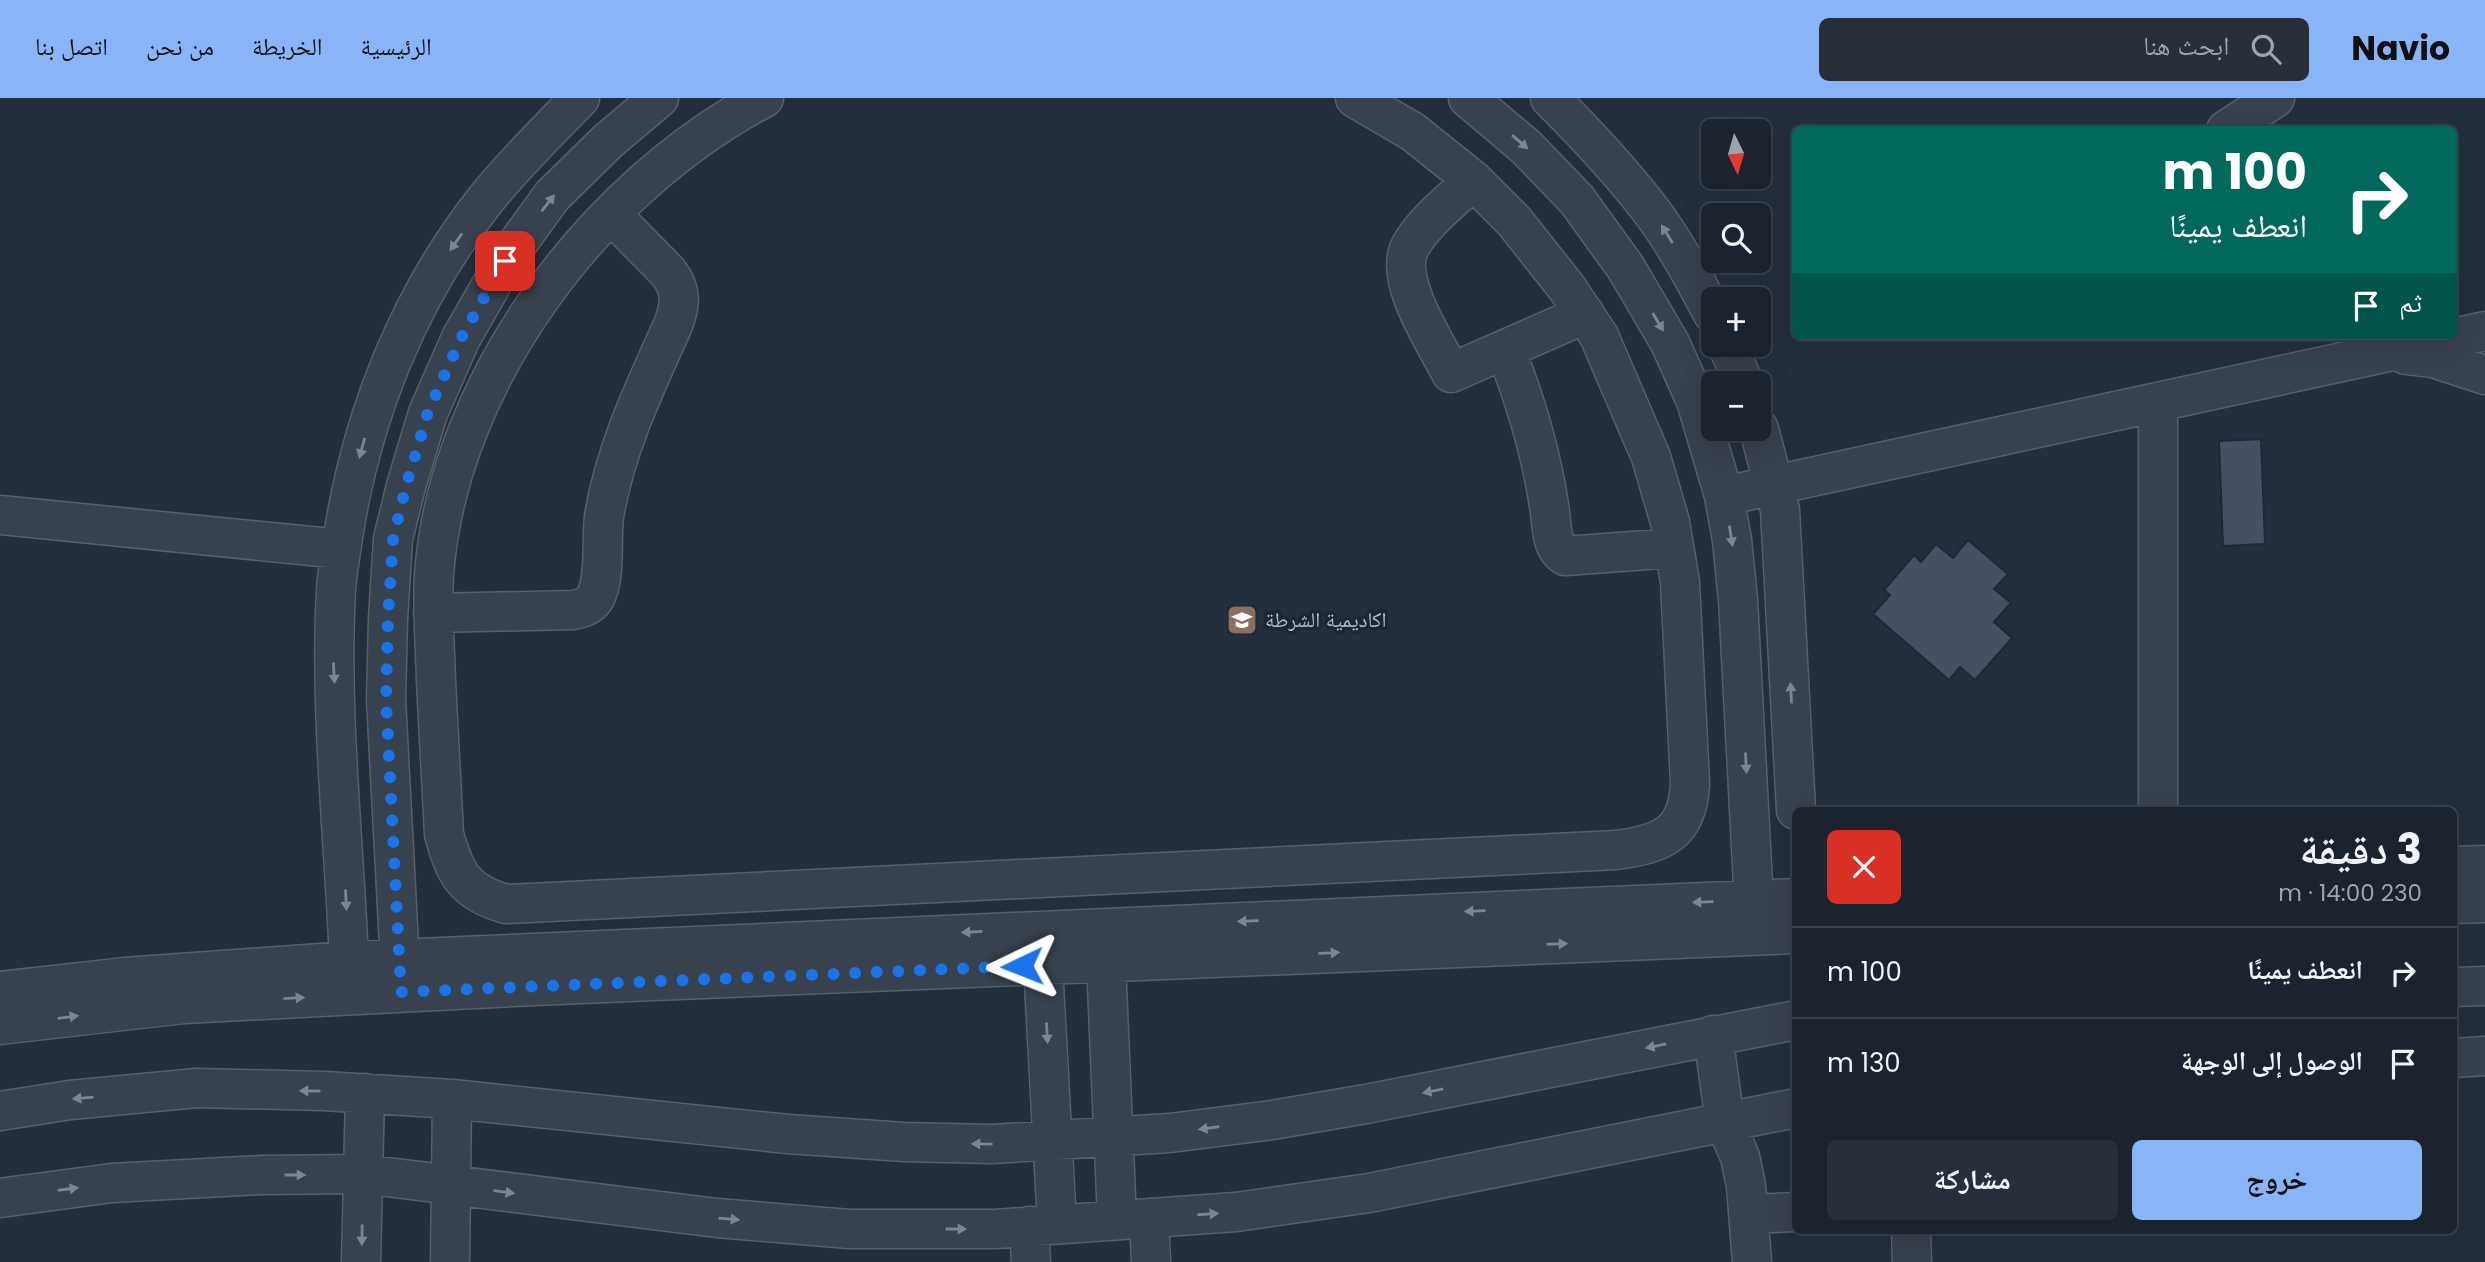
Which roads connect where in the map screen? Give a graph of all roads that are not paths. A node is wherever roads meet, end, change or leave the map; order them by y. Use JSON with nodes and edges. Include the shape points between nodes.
{"nodes":[{"id":1,"x":659,"y":98,"type":"edge"},
{"id":2,"x":764,"y":98,"type":"edge"},
{"id":3,"x":1355,"y":98,"type":"edge"},
{"id":4,"x":1549,"y":98,"type":"edge"},
{"id":5,"x":2275,"y":98,"type":"edge"},
{"id":6,"x":1477,"y":101,"type":"edge"},
{"id":7,"x":561,"y":105,"type":"edge"},
{"id":8,"x":2232,"y":126,"type":"edge"},
{"id":9,"x":595,"y":154,"type":"junction"},
{"id":10,"x":1474,"y":180,"type":"junction"},
{"id":11,"x":611,"y":214,"type":"junction"},
{"id":12,"x":1701,"y":291,"type":"edge"},
{"id":13,"x":1585,"y":314,"type":"junction"},
{"id":14,"x":2481,"y":330,"type":"edge"},
{"id":15,"x":2457,"y":336,"type":"edge"},
{"id":16,"x":2437,"y":340,"type":"edge"},
{"id":17,"x":1505,"y":349,"type":"junction"},
{"id":18,"x":2385,"y":352,"type":"junction"},
{"id":19,"x":2485,"y":375,"type":"edge"},
{"id":20,"x":2158,"y":402,"type":"junction"},
{"id":21,"x":1762,"y":441,"type":"edge"},
{"id":22,"x":1774,"y":485,"type":"junction"},
{"id":23,"x":1724,"y":496,"type":"junction"},
{"id":24,"x":0,"y":515,"type":"edge"},
{"id":25,"x":1674,"y":548,"type":"junction"},
{"id":26,"x":341,"y":549,"type":"junction"},
{"id":27,"x":433,"y":613,"type":"junction"},
{"id":28,"x":1796,"y":807,"type":"edge"},
{"id":29,"x":2158,"y":807,"type":"edge"},
{"id":30,"x":2485,"y":865,"type":"edge"},
{"id":31,"x":2457,"y":866,"type":"edge"},
{"id":32,"x":1132,"y":874,"type":"junction"},
{"id":33,"x":1016,"y":879,"type":"junction"},
{"id":34,"x":1792,"y":900,"type":"edge"},
{"id":35,"x":2485,"y":902,"type":"edge"},
{"id":36,"x":2457,"y":904,"type":"edge"},
{"id":37,"x":1754,"y":918,"type":"junction"},
{"id":38,"x":1792,"y":932,"type":"edge"},
{"id":39,"x":1126,"y":950,"type":"junction"},
{"id":40,"x":1028,"y":954,"type":"junction"},
{"id":41,"x":400,"y":975,"type":"junction"},
{"id":42,"x":350,"y":978,"type":"junction"},
{"id":43,"x":2485,"y":986,"type":"edge"},
{"id":44,"x":2457,"y":987,"type":"edge"},
{"id":45,"x":0,"y":991,"type":"edge"},
{"id":46,"x":1792,"y":1021,"type":"edge"},
{"id":47,"x":0,"y":1025,"type":"edge"},
{"id":48,"x":1713,"y":1035,"type":"junction"},
{"id":49,"x":2485,"y":1056,"type":"edge"},
{"id":50,"x":2457,"y":1058,"type":"edge"},
{"id":51,"x":365,"y":1093,"type":"junction"},
{"id":52,"x":452,"y":1099,"type":"junction"},
{"id":53,"x":1792,"y":1109,"type":"edge"},
{"id":54,"x":0,"y":1111,"type":"edge"},
{"id":55,"x":1725,"y":1122,"type":"junction"},
{"id":56,"x":1113,"y":1136,"type":"junction"},
{"id":57,"x":1053,"y":1140,"type":"junction"},
{"id":58,"x":363,"y":1174,"type":"junction"},
{"id":59,"x":451,"y":1185,"type":"junction"},
{"id":60,"x":0,"y":1198,"type":"edge"},
{"id":61,"x":1792,"y":1212,"type":"edge"},
{"id":62,"x":1748,"y":1214,"type":"junction"},
{"id":63,"x":1133,"y":1219,"type":"junction"},
{"id":64,"x":1911,"y":1234,"type":"edge"},
{"id":65,"x":1039,"y":1237,"type":"edge"},
{"id":66,"x":361,"y":1262,"type":"edge"},
{"id":67,"x":450,"y":1262,"type":"edge"},
{"id":68,"x":1151,"y":1262,"type":"edge"},
{"id":69,"x":1752,"y":1262,"type":"edge"},
{"id":70,"x":1912,"y":1262,"type":"edge"}],
"edges":[{"from":1,"to":9,"type":"street"},
{"from":2,"to":11,"type":"street","via":[[671,159]]},
{"from":3,"to":10,"type":"street","via":[[1413,132]]},
{"from":12,"to":4,"type":"street","one_way":true,"via":[[1658,221],[1617,169]]},
{"from":5,"to":8,"type":"street"},
{"from":6,"to":23,"type":"street","one_way":true,"via":[[1577,200],[1626,268],[1670,343],[1696,401]]},
{"from":7,"to":9,"type":"street"},
{"from":7,"to":26,"type":"street","one_way":true,"via":[[486,199],[419,302],[383,379]]},
{"from":41,"to":9,"type":"street","one_way":true,"via":[[386,699],[393,539],[428,412],[461,338],[505,261],[552,197]]},
{"from":10,"to":13,"type":"street","via":[[1514,221]]},
{"from":10,"to":17,"type":"street","via":[[1420,233],[1409,250],[1410,292],[1451,373]]},
{"from":11,"to":27,"type":"street","via":[[517,331],[480,403],[457,461],[442,524]]},
{"from":11,"to":27,"type":"street","via":[[668,272],[680,297],[679,310],[612,479],[595,599],[573,610]]},
{"from":13,"to":17,"type":"street"},
{"from":13,"to":25,"type":"street","via":[[1599,335],[1651,457]]},
{"from":14,"to":15,"type":"street"},
{"from":16,"to":18,"type":"street"},
{"from":17,"to":25,"type":"street","via":[[1525,400],[1558,552],[1564,556]]},
{"from":18,"to":19,"type":"street","via":[[2433,358]]},
{"from":18,"to":20,"type":"street"},
{"from":20,"to":22,"type":"street"},
{"from":20,"to":29,"type":"street"},
{"from":21,"to":22,"type":"street"},
{"from":22,"to":23,"type":"street"},
{"from":28,"to":22,"type":"street","one_way":true,"via":[[1785,559]]},
{"from":23,"to":37,"type":"street","one_way":true,"via":[[1738,600]]},
{"from":24,"to":26,"type":"street"},
{"from":25,"to":32,"type":"street","via":[[1680,582],[1690,783],[1685,814],[1665,837],[1645,846],[1616,850]]},
{"from":26,"to":42,"type":"street","one_way":true,"via":[[334,663]]},
{"from":27,"to":33,"type":"street","via":[[444,834],[453,865],[468,887],[485,898],[506,904]]},
{"from":30,"to":31,"type":"street"},
{"from":32,"to":33,"type":"street"},
{"from":32,"to":39,"type":"street"},
{"from":33,"to":40,"type":"street"},
{"from":34,"to":37,"type":"street"},
{"from":35,"to":36,"type":"street"},
{"from":37,"to":38,"type":"street"},
{"from":37,"to":39,"type":"street"},
{"from":39,"to":40,"type":"street"},
{"from":39,"to":56,"type":"street"},
{"from":40,"to":41,"type":"street"},
{"from":40,"to":57,"type":"street","one_way":true},
{"from":41,"to":42,"type":"street"},
{"from":42,"to":45,"type":"street","via":[[125,976]]},
{"from":47,"to":42,"type":"street","one_way":true,"via":[[184,1004]]},
{"from":43,"to":44,"type":"street"},
{"from":46,"to":48,"type":"street"},
{"from":48,"to":55,"type":"street"},
{"from":48,"to":56,"type":"street","one_way":true,"via":[[1353,1106],[1170,1133]]},
{"from":49,"to":50,"type":"street"},
{"from":51,"to":52,"type":"street"},
{"from":51,"to":54,"type":"street","one_way":true,"via":[[197,1088]]},
{"from":51,"to":58,"type":"street"},
{"from":57,"to":52,"type":"street","one_way":true,"via":[[904,1142]]},
{"from":52,"to":59,"type":"street"},
{"from":53,"to":55,"type":"street"},
{"from":55,"to":62,"type":"street","via":[[1740,1157]]},
{"from":63,"to":55,"type":"street","one_way":true,"via":[[1236,1212],[1369,1193]]},
{"from":56,"to":57,"type":"street"},
{"from":56,"to":63,"type":"street"},
{"from":57,"to":65,"type":"street"},
{"from":58,"to":59,"type":"street"},
{"from":60,"to":58,"type":"street","one_way":true,"via":[[112,1183]]},
{"from":58,"to":66,"type":"street","one_way":true},
{"from":59,"to":65,"type":"street","one_way":true,"via":[[718,1218]]},
{"from":59,"to":67,"type":"street"},
{"from":61,"to":62,"type":"street"},
{"from":62,"to":69,"type":"street"},
{"from":63,"to":65,"type":"street"},
{"from":63,"to":68,"type":"street"},
{"from":64,"to":70,"type":"street"}]}
